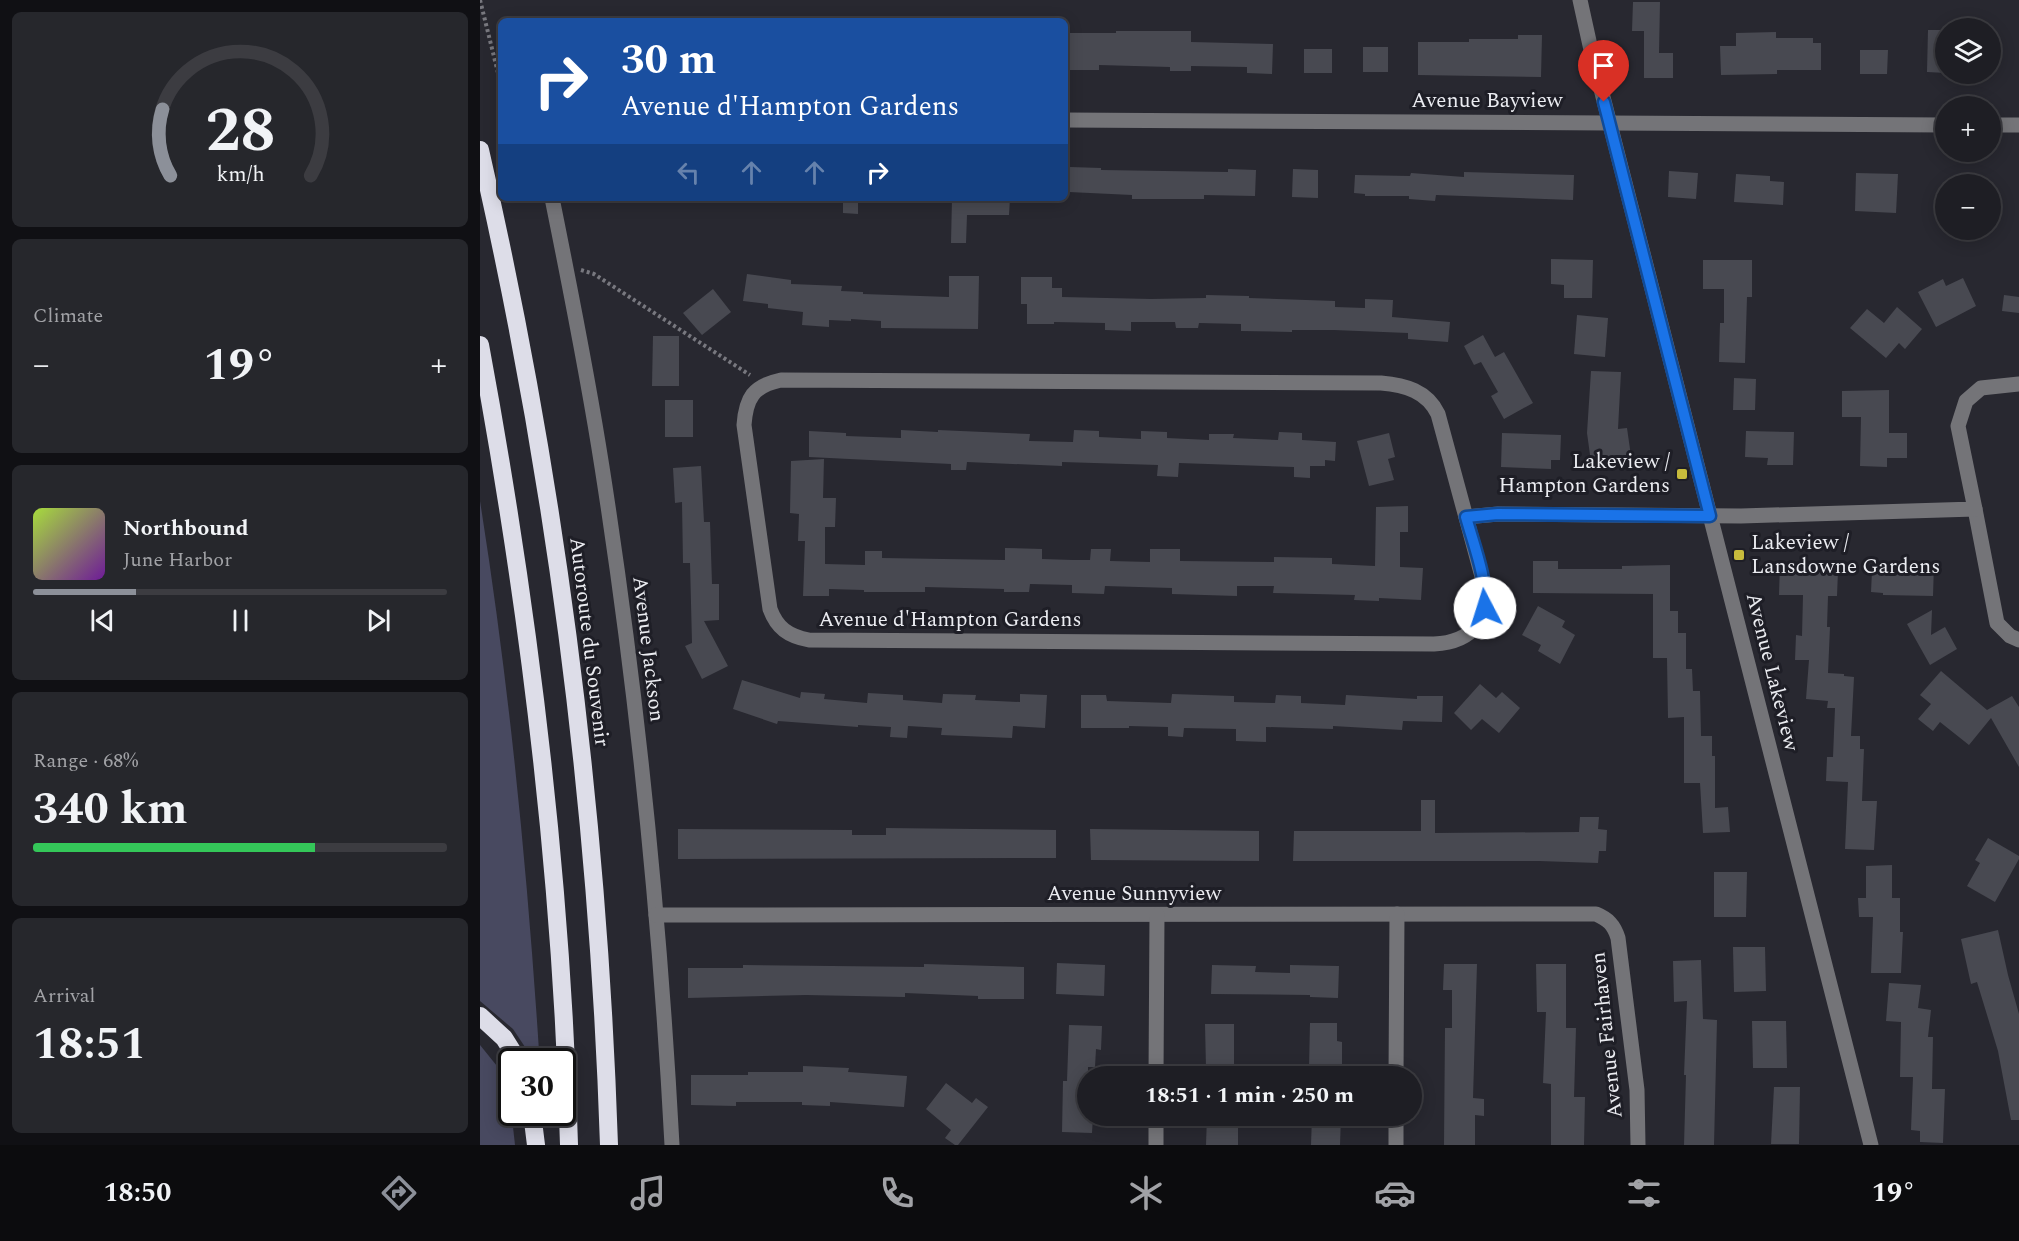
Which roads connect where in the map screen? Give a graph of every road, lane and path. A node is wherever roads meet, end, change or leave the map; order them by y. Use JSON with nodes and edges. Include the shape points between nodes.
{"nodes":[{"id":1,"x":480,"y":0,"type":"edge"},
{"id":2,"x":1580,"y":0,"type":"edge"},
{"id":3,"x":498,"y":73,"type":"edge"},
{"id":4,"x":1068,"y":120,"type":"edge"},
{"id":5,"x":1610,"y":123,"type":"junction"},
{"id":6,"x":1935,"y":125,"type":"edge"},
{"id":7,"x":2001,"y":125,"type":"edge"},
{"id":8,"x":2019,"y":125,"type":"edge"},
{"id":9,"x":480,"y":150,"type":"edge"},
{"id":10,"x":553,"y":201,"type":"edge"},
{"id":11,"x":578,"y":270,"type":"dead end"},
{"id":12,"x":480,"y":345,"type":"edge"},
{"id":13,"x":751,"y":376,"type":"dead end"},
{"id":14,"x":2019,"y":384,"type":"edge"},
{"id":15,"x":1976,"y":509,"type":"junction"},
{"id":16,"x":1710,"y":516,"type":"junction"},
{"id":17,"x":1466,"y":517,"type":"junction"},
{"id":18,"x":2019,"y":640,"type":"edge"},
{"id":19,"x":1397,"y":914,"type":"junction"},
{"id":20,"x":656,"y":915,"type":"junction"},
{"id":21,"x":1157,"y":915,"type":"junction"},
{"id":22,"x":1610,"y":922,"type":"joint"},
{"id":23,"x":480,"y":1016,"type":"edge"},
{"id":24,"x":510,"y":1048,"type":"edge"},
{"id":25,"x":1156,"y":1066,"type":"edge"},
{"id":26,"x":1396,"y":1066,"type":"edge"},
{"id":27,"x":534,"y":1126,"type":"edge"},
{"id":28,"x":1156,"y":1126,"type":"edge"},
{"id":29,"x":1396,"y":1126,"type":"edge"},
{"id":30,"x":536,"y":1145,"type":"edge"},
{"id":31,"x":569,"y":1145,"type":"edge"},
{"id":32,"x":609,"y":1145,"type":"edge"},
{"id":33,"x":672,"y":1145,"type":"edge"},
{"id":34,"x":1156,"y":1145,"type":"edge"},
{"id":35,"x":1396,"y":1145,"type":"edge"},
{"id":36,"x":1638,"y":1145,"type":"edge"},
{"id":37,"x":1871,"y":1145,"type":"edge"}],
"edges":[{"from":1,"to":3,"type":"path"},
{"from":2,"to":5,"type":"street","name":"Avenue Lakeview"},
{"from":4,"to":5,"type":"street","name":"Avenue Bayview"},
{"from":5,"to":6,"type":"street","name":"Avenue Bayview"},
{"from":5,"to":16,"type":"street","name":"Avenue Lakeview"},
{"from":7,"to":8,"type":"street"},
{"from":9,"to":32,"type":"highway","name":"Autoroute du Souvenir","via":[[515,312],[570,657],[597,927]]},
{"from":10,"to":20,"type":"street","name":"Avenue Jackson","via":[[613,538]]},
{"from":11,"to":13,"type":"path","via":[[594,274]]},
{"from":12,"to":31,"type":"highway","via":[[517,563],[542,765],[561,978]]},
{"from":14,"to":15,"type":"street","via":[[1981,388],[1966,402],[1958,426]]},
{"from":15,"to":16,"type":"street"},
{"from":15,"to":18,"type":"street","via":[[1997,623]]},
{"from":16,"to":17,"type":"street"},
{"from":16,"to":37,"type":"street","name":"Avenue Lakeview"},
{"from":17,"to":17,"type":"street","name":"Avenue d'Hampton Gardens","via":[[1434,405],[1419,393],[1397,384],[781,380],[752,394],[745,412],[770,609],[780,628],[809,640],[1446,644],[1475,628],[1485,608],[1483,580]]},
{"from":19,"to":21,"type":"street","name":"Avenue Sunnyview"},
{"from":19,"to":22,"type":"street","name":"Avenue Sunnyview","via":[[1586,913]]},
{"from":19,"to":26,"type":"street"},
{"from":20,"to":21,"type":"street","name":"Avenue Sunnyview"},
{"from":20,"to":33,"type":"street","name":"Avenue Jackson"},
{"from":21,"to":25,"type":"street"},
{"from":22,"to":36,"type":"street","name":"Avenue Fairhaven","via":[[1618,938],[1634,1061]]},
{"from":23,"to":24,"type":"highway"},
{"from":27,"to":30,"type":"highway"},
{"from":28,"to":34,"type":"street"},
{"from":29,"to":35,"type":"street"}]}
